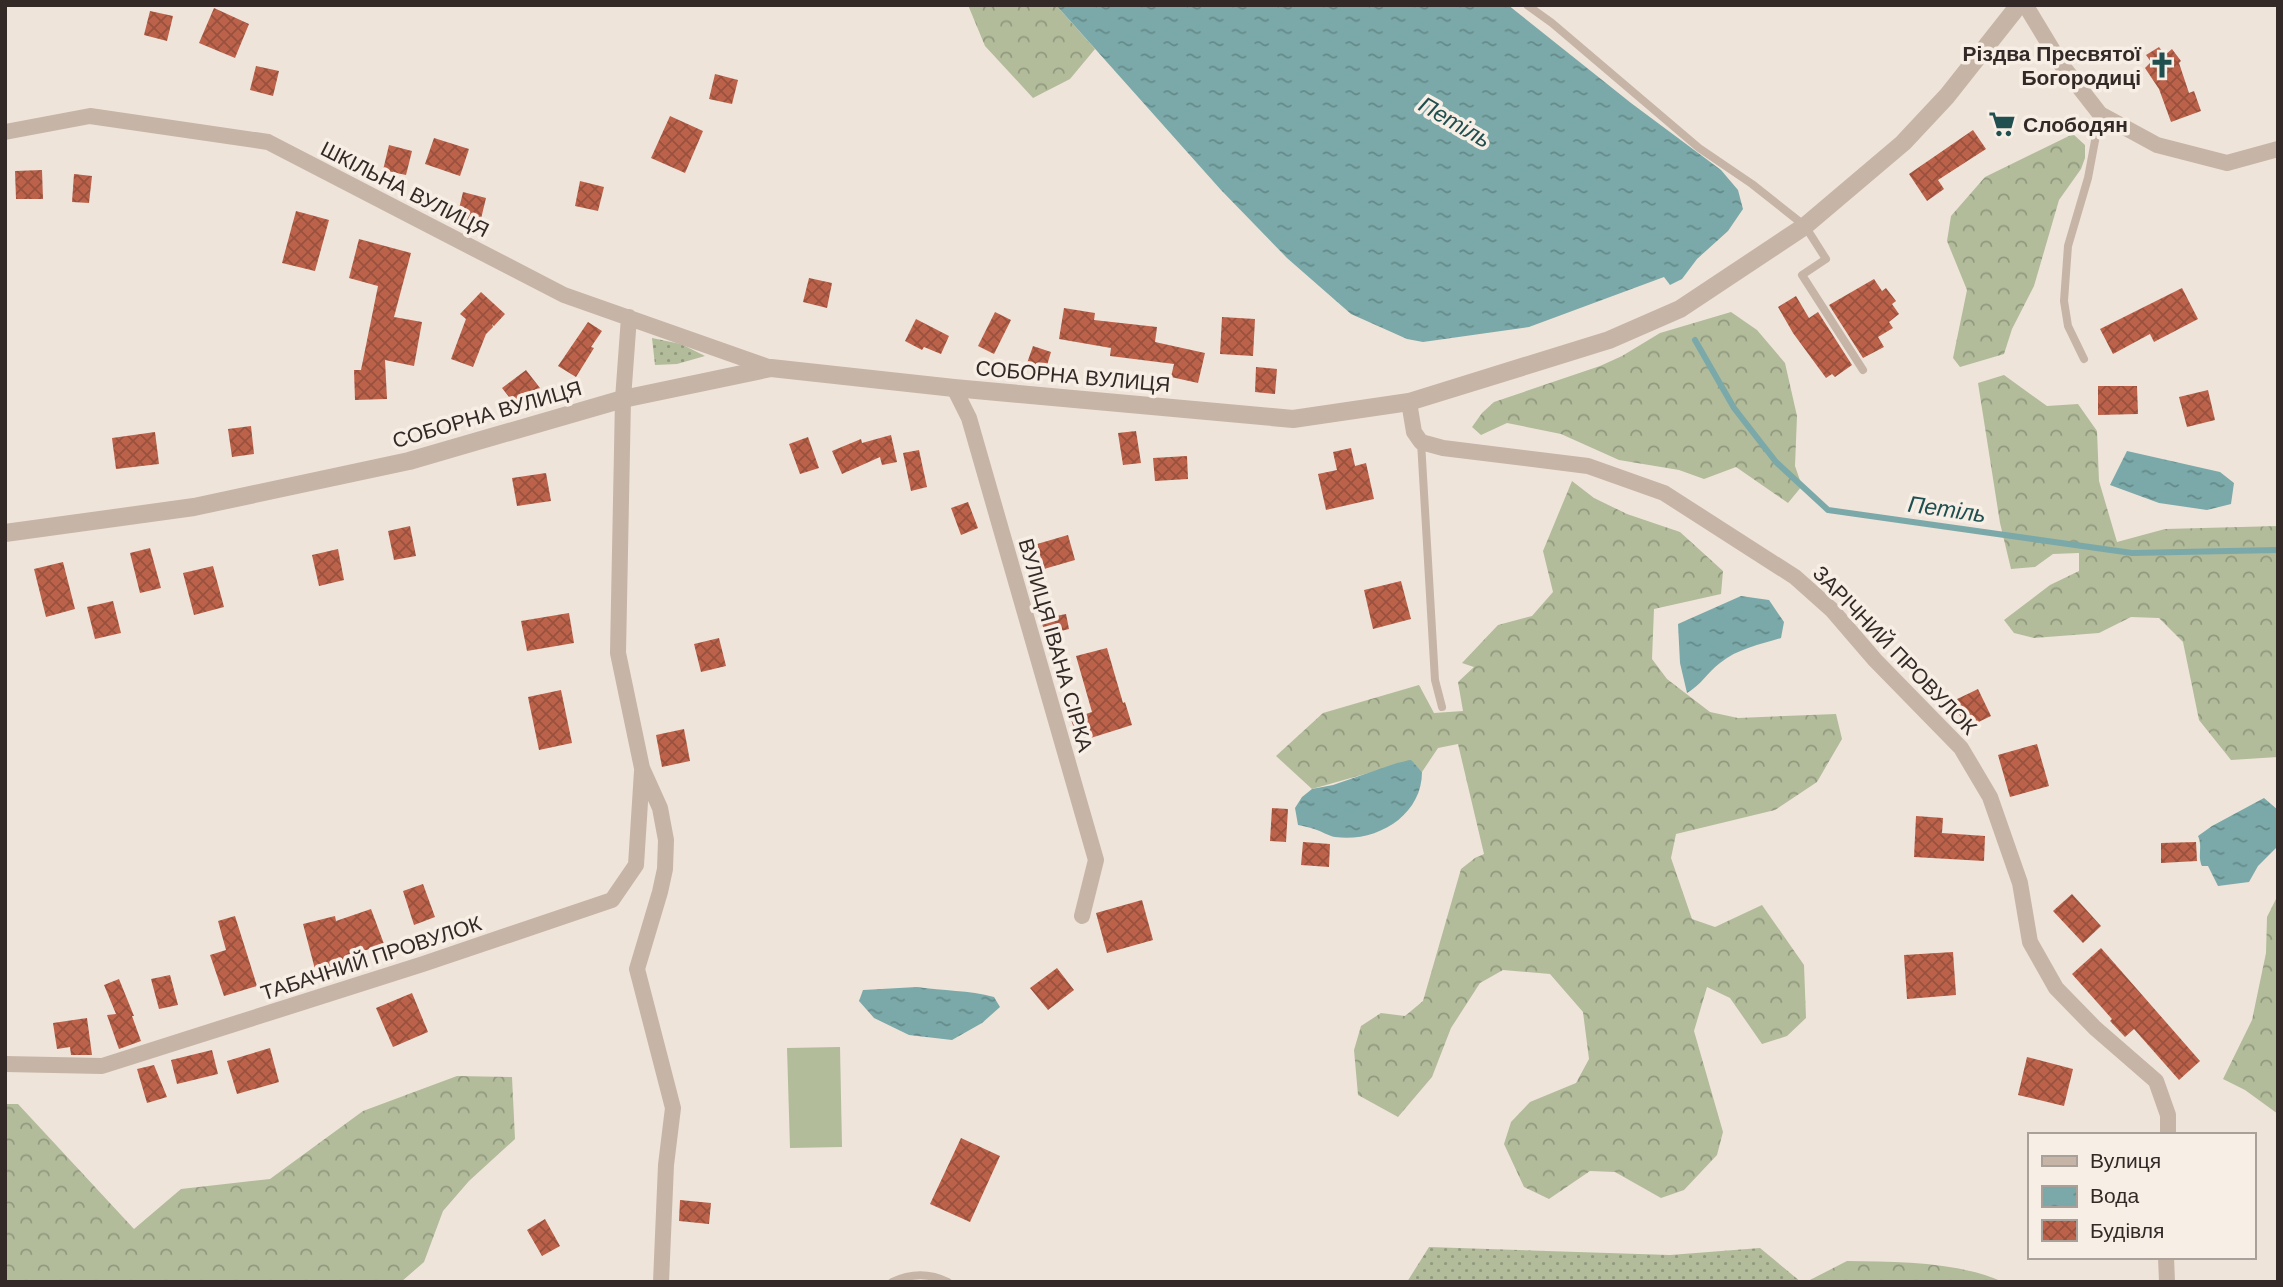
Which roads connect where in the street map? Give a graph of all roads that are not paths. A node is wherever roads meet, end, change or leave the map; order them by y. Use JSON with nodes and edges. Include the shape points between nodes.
{"nodes":[{"id":1,"x":1527,"y":5,"type":"edge"},
{"id":2,"x":2021,"y":5,"type":"edge"},
{"id":3,"x":2100,"y":114,"type":"junction"},
{"id":4,"x":5,"y":132,"type":"edge"},
{"id":5,"x":2278,"y":149,"type":"edge"},
{"id":6,"x":1805,"y":226,"type":"junction"},
{"id":7,"x":629,"y":317,"type":"junction"},
{"id":8,"x":2084,"y":359,"type":"dead end"},
{"id":9,"x":771,"y":368,"type":"junction"},
{"id":10,"x":1863,"y":370,"type":"dead end"},
{"id":11,"x":954,"y":388,"type":"junction"},
{"id":12,"x":623,"y":399,"type":"junction"},
{"id":13,"x":1409,"y":402,"type":"junction"},
{"id":14,"x":1421,"y":442,"type":"junction"},
{"id":15,"x":5,"y":533,"type":"edge"},
{"id":16,"x":1442,"y":707,"type":"dead end"},
{"id":17,"x":642,"y":768,"type":"junction"},
{"id":18,"x":1082,"y":916,"type":"dead end"},
{"id":19,"x":5,"y":1064,"type":"edge"},
{"id":20,"x":2168,"y":1133,"type":"edge"},
{"id":21,"x":2166,"y":1259,"type":"edge"},
{"id":22,"x":661,"y":1282,"type":"edge"},
{"id":23,"x":892,"y":1282,"type":"edge"},
{"id":24,"x":948,"y":1282,"type":"edge"},
{"id":25,"x":2168,"y":1282,"type":"edge"}],
"edges":[{"from":1,"to":6,"type":"lane","via":[[1699,148]]},
{"from":2,"to":3,"type":"street"},
{"from":2,"to":6,"type":"street","name":"СОБОРНА ВУЛИЦЯ","via":[[1903,143]]},
{"from":3,"to":5,"type":"street","via":[[2157,145],[2227,163]]},
{"from":3,"to":8,"type":"lane","via":[[2068,246],[2064,301],[2068,326]]},
{"from":4,"to":7,"type":"street","name":"ШКІЛЬНА ВУЛИЦЯ","via":[[90,116],[268,142],[564,295]]},
{"from":6,"to":10,"type":"lane","via":[[1826,260],[1802,275]]},
{"from":6,"to":13,"type":"street","name":"СОБОРНА ВУЛИЦЯ","via":[[1680,309],[1609,340]]},
{"from":7,"to":9,"type":"street","name":"ШКІЛЬНА ВУЛИЦЯ"},
{"from":7,"to":12,"type":"street"},
{"from":9,"to":11,"type":"street","name":"СОБОРНА ВУЛИЦЯ"},
{"from":9,"to":12,"type":"street","name":"СОБОРНА ВУЛИЦЯ"},
{"from":11,"to":13,"type":"street","name":"СОБОРНА ВУЛИЦЯ","via":[[1293,419]]},
{"from":11,"to":18,"type":"street","name":"ВУЛИЦЯ ІВАНА СІРКА","via":[[969,418],[1096,860]]},
{"from":12,"to":15,"type":"street","name":"СОБОРНА ВУЛИЦЯ","via":[[410,461],[194,507]]},
{"from":12,"to":17,"type":"street","via":[[618,653]]},
{"from":13,"to":14,"type":"street","via":[[1414,432]]},
{"from":14,"to":16,"type":"lane","via":[[1434,667]]},
{"from":14,"to":20,"type":"street","name":"ЗАРІЧНИЙ ПРОВУЛОК","via":[[1588,466],[1664,493],[1795,577],[1832,610],[1961,748],[1990,797],[2020,883],[2030,942],[2056,988],[2156,1081],[2168,1115]]},
{"from":17,"to":19,"type":"street","name":"ТАБАЧНИЙ ПРОВУЛОК","via":[[636,864],[612,900],[102,1066]]},
{"from":17,"to":22,"type":"street","via":[[660,808],[666,840],[665,869],[638,969],[673,1108]]},
{"from":21,"to":25,"type":"street"},
{"from":23,"to":24,"type":"lane","via":[[906,1275],[936,1276]]}]}
